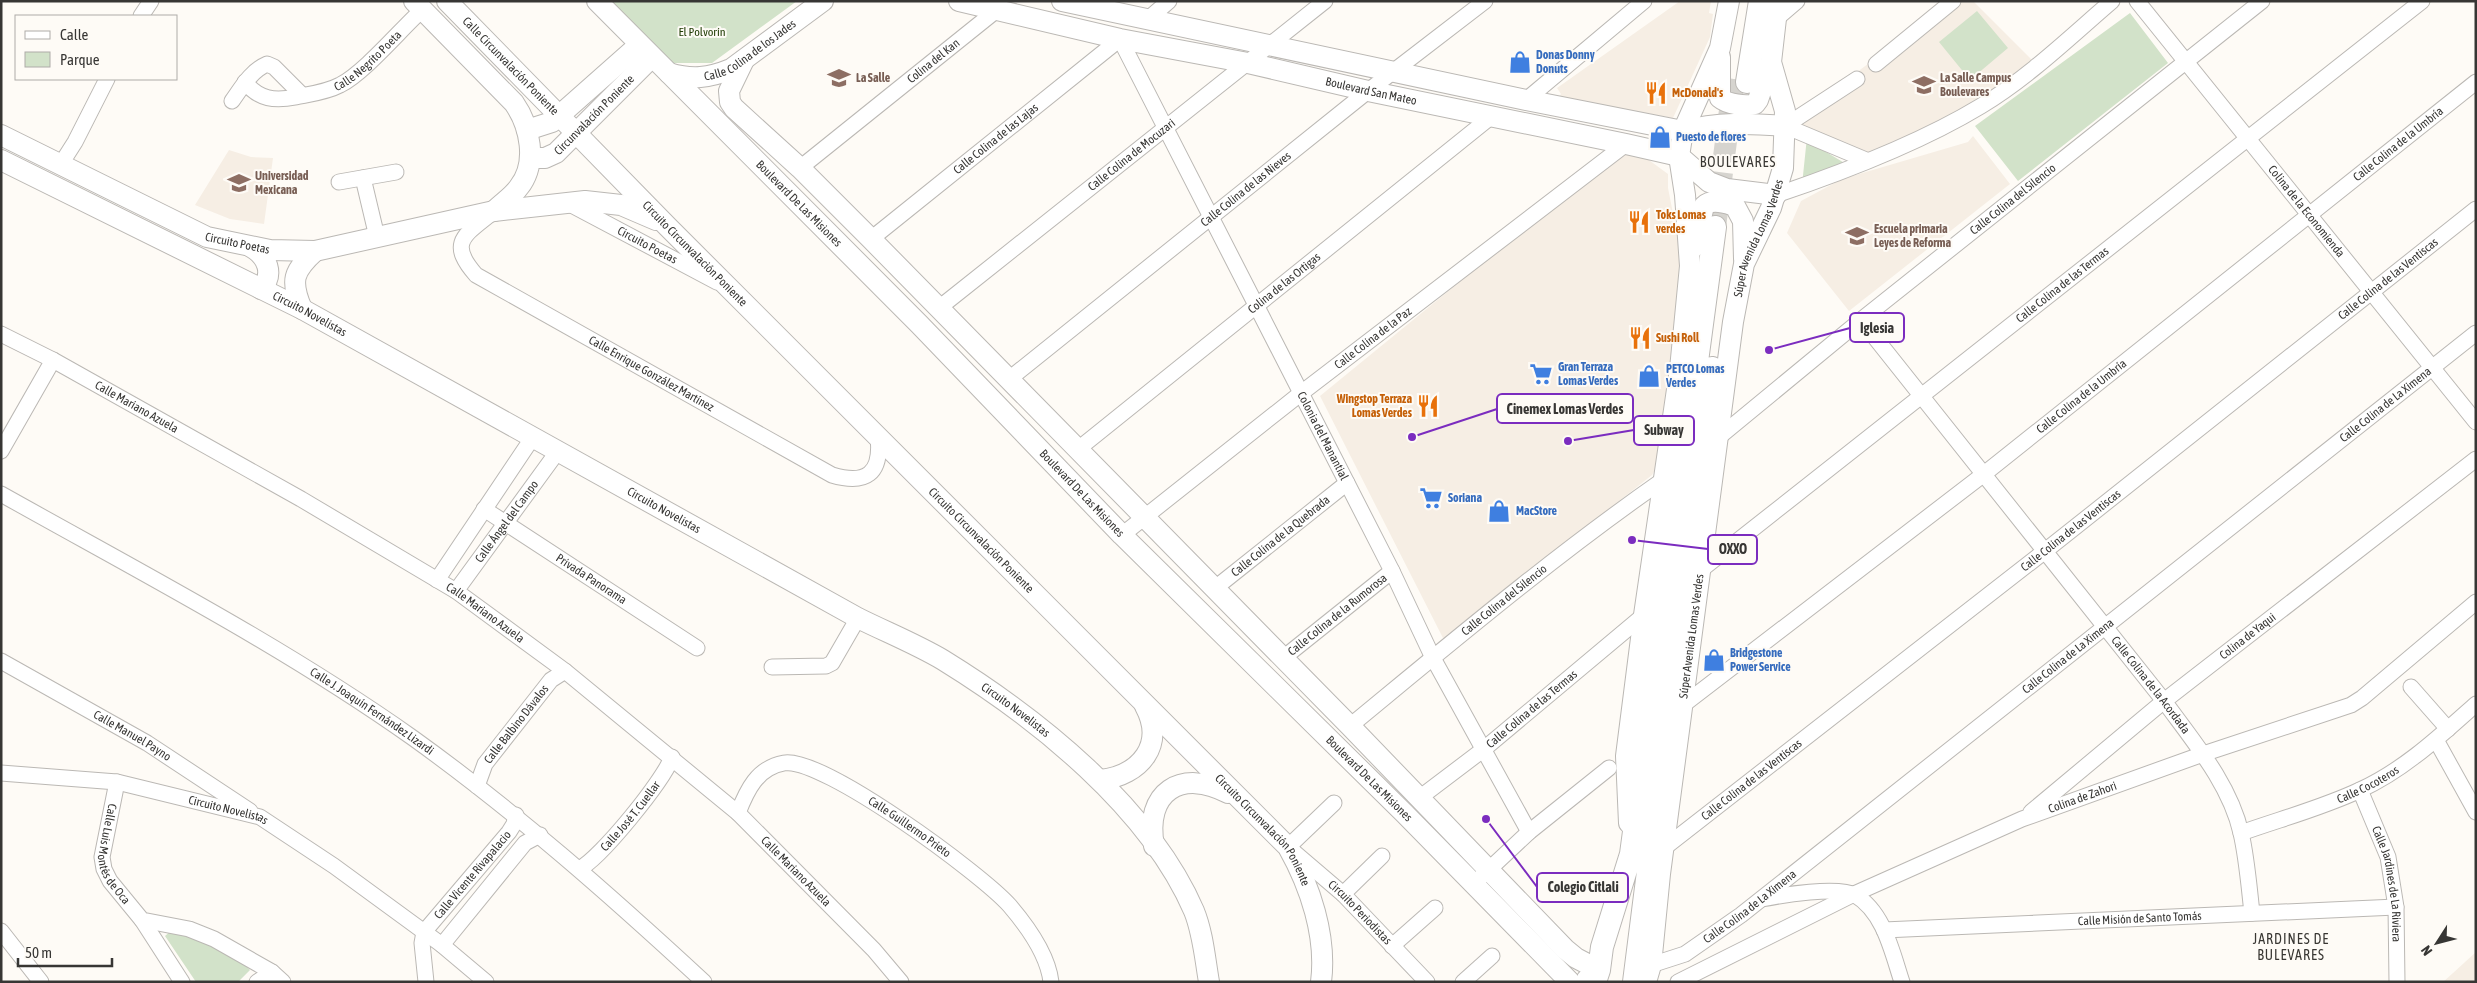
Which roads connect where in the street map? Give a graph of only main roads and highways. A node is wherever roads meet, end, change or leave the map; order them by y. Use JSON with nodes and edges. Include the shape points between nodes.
{"nodes":[{"id":1,"x":447,"y":1,"type":"edge"},
{"id":2,"x":596,"y":1,"type":"edge"},
{"id":3,"x":823,"y":1,"type":"edge"},
{"id":4,"x":959,"y":1,"type":"edge"},
{"id":5,"x":1062,"y":1,"type":"edge"},
{"id":6,"x":1729,"y":1,"type":"edge"},
{"id":7,"x":1744,"y":1,"type":"edge"},
{"id":8,"x":1760,"y":1,"type":"edge"},
{"id":9,"x":418,"y":5,"type":"edge"},
{"id":10,"x":1777,"y":10,"type":"edge"},
{"id":11,"x":1720,"y":48,"type":"junction"},
{"id":12,"x":645,"y":51,"type":"junction"},
{"id":13,"x":744,"y":60,"type":"junction"},
{"id":14,"x":1771,"y":62,"type":"junction"},
{"id":15,"x":670,"y":74,"type":"junction"},
{"id":16,"x":559,"y":116,"type":"junction"},
{"id":17,"x":1785,"y":126,"type":"junction"},
{"id":18,"x":527,"y":130,"type":"junction"},
{"id":19,"x":1683,"y":130,"type":"junction"},
{"id":20,"x":576,"y":132,"type":"junction"},
{"id":21,"x":1,"y":136,"type":"edge"},
{"id":22,"x":1679,"y":156,"type":"junction"},
{"id":23,"x":530,"y":158,"type":"junction"},
{"id":24,"x":1,"y":160,"type":"edge"},
{"id":25,"x":1776,"y":195,"type":"junction"},
{"id":26,"x":494,"y":211,"type":"junction"},
{"id":27,"x":668,"y":227,"type":"junction"},
{"id":28,"x":250,"y":247,"type":"junction"},
{"id":29,"x":315,"y":250,"type":"junction"},
{"id":30,"x":1744,"y":264,"type":"junction"},
{"id":31,"x":1690,"y":266,"type":"junction"},
{"id":32,"x":261,"y":289,"type":"junction"},
{"id":33,"x":302,"y":308,"type":"junction"},
{"id":34,"x":1142,"y":701,"type":"junction"},
{"id":35,"x":1101,"y":780,"type":"junction"},
{"id":36,"x":1238,"y":799,"type":"junction"},
{"id":37,"x":1154,"y":846,"type":"junction"},
{"id":38,"x":1631,"y":854,"type":"junction"},
{"id":39,"x":1602,"y":947,"type":"junction"},
{"id":40,"x":1649,"y":973,"type":"edge"},
{"id":41,"x":1593,"y":978,"type":"edge"},
{"id":42,"x":1209,"y":982,"type":"edge"},
{"id":43,"x":1321,"y":982,"type":"edge"},
{"id":44,"x":1570,"y":982,"type":"edge"},
{"id":45,"x":1629,"y":982,"type":"edge"},
{"id":46,"x":1634,"y":982,"type":"edge"}],
"edges":[{"from":1,"to":16,"type":"main road","name":"Calle Circunvalación Poniente"},
{"from":2,"to":12,"type":"main road","name":"Boulevard De Las Misiones"},
{"from":3,"to":13,"type":"main road","name":"Calle Colina de los Jades"},
{"from":4,"to":22,"type":"main road","name":"Boulevard San Mateo","via":[[1120,39],[1248,63]]},
{"from":5,"to":19,"type":"main road","name":"Boulevard San Mateo","via":[[1526,100]]},
{"from":6,"to":11,"type":"main road","name":"Súper Avenida Lomas Verdes"},
{"from":7,"to":8,"type":"main road","via":[[1741,81]]},
{"from":9,"to":18,"type":"main road","via":[[514,103]]},
{"from":10,"to":14,"type":"main road","name":"Súper Avenida Lomas Verdes"},
{"from":11,"to":14,"type":"main road","via":[[1719,92],[1724,101],[1755,104]]},
{"from":11,"to":19,"type":"main road","name":"Súper Avenida Lomas Verdes"},
{"from":12,"to":15,"type":"main road","name":"Boulevard De Las Misiones"},
{"from":12,"to":16,"type":"main road","name":"Circunvalación Poniente"},
{"from":12,"to":20,"type":"main road","name":"Circunvalación Poniente"},
{"from":13,"to":15,"type":"main road","name":"Calle Colina de los Jades","via":[[731,69],[708,77],[685,78]]},
{"from":13,"to":41,"type":"main road","name":"Boulevard De Las Misiones","via":[[729,91],[730,102],[740,116],[800,168],[871,239]]},
{"from":14,"to":17,"type":"main road","name":"Súper Avenida Lomas Verdes","via":[[1785,111]]},
{"from":15,"to":44,"type":"main road","name":"Boulevard De Las Misiones","via":[[919,324],[1122,535],[1404,812]]},
{"from":16,"to":18,"type":"main road","name":"Circunvalación Poniente","via":[[542,127]]},
{"from":16,"to":20,"type":"main road","name":"Calle Circunvalación Poniente"},
{"from":17,"to":19,"type":"main road","name":"Boulevard San Mateo","via":[[1735,123]]},
{"from":17,"to":25,"type":"main road","name":"Súper Avenida Lomas Verdes","via":[[1783,168]]},
{"from":18,"to":23,"type":"main road"},
{"from":19,"to":22,"type":"main road","name":"Súper Avenida Lomas Verdes"},
{"from":20,"to":23,"type":"main road","name":"Circunvalación Poniente","via":[[556,153],[545,158]]},
{"from":20,"to":27,"type":"main road","name":"Circuito Circunvalación Poniente"},
{"from":21,"to":28,"type":"main road","name":"Circuito Poetas","via":[[207,237]]},
{"from":22,"to":25,"type":"main road","name":"Boulevard San Mateo","via":[[1709,182],[1727,189]]},
{"from":22,"to":31,"type":"main road","name":"Súper Avenida Lomas Verdes"},
{"from":23,"to":26,"type":"main road","via":[[520,187]]},
{"from":24,"to":32,"type":"main road","name":"Circuito Novelistas"},
{"from":25,"to":30,"type":"main road","name":"Súper Avenida Lomas Verdes"},
{"from":26,"to":27,"type":"main road","name":"Circuito Poetas","via":[[585,201],[621,205]]},
{"from":26,"to":29,"type":"main road","name":"Circuito Poetas"},
{"from":27,"to":34,"type":"main road","name":"Circuito Circunvalación Poniente"},
{"from":28,"to":29,"type":"main road","name":"Circuito Poetas"},
{"from":28,"to":32,"type":"main road","via":[[268,266],[268,280]]},
{"from":29,"to":33,"type":"main road","via":[[296,273],[294,285]]},
{"from":30,"to":31,"type":"main road","via":[[1740,213],[1735,206],[1712,202],[1704,206]]},
{"from":30,"to":40,"type":"main road","name":"Súper Avenida Lomas Verdes","via":[[1733,322]]},
{"from":31,"to":38,"type":"main road","name":"Súper Avenida Lomas Verdes","via":[[1680,369],[1626,756]]},
{"from":32,"to":33,"type":"main road","name":"Circuito Novelistas"},
{"from":33,"to":35,"type":"main road","name":"Circuito Novelistas","via":[[858,618],[941,660],[1023,714]]},
{"from":34,"to":35,"type":"main road","via":[[1152,726],[1151,743],[1145,758],[1130,772]]},
{"from":34,"to":36,"type":"main road","name":"Circuito Circunvalación Poniente"},
{"from":35,"to":37,"type":"main road","name":"Circuito Novelistas"},
{"from":36,"to":37,"type":"main road","via":[[1204,782],[1176,785],[1163,797],[1155,812]]},
{"from":36,"to":43,"type":"main road","name":"Circuito Circunvalación Poniente","via":[[1288,847],[1308,885],[1320,939]]},
{"from":37,"to":42,"type":"main road","name":"Circuito Novelistas","via":[[1194,912]]},
{"from":38,"to":39,"type":"main road","name":"Súper Avenida Lomas Verdes"},
{"from":38,"to":46,"type":"main road","name":"Súper Avenida Lomas Verdes","via":[[1722,227],[1693,523]]},
{"from":39,"to":41,"type":"main road","name":"Súper Avenida Lomas Verdes"},
{"from":39,"to":45,"type":"main road"}]}
